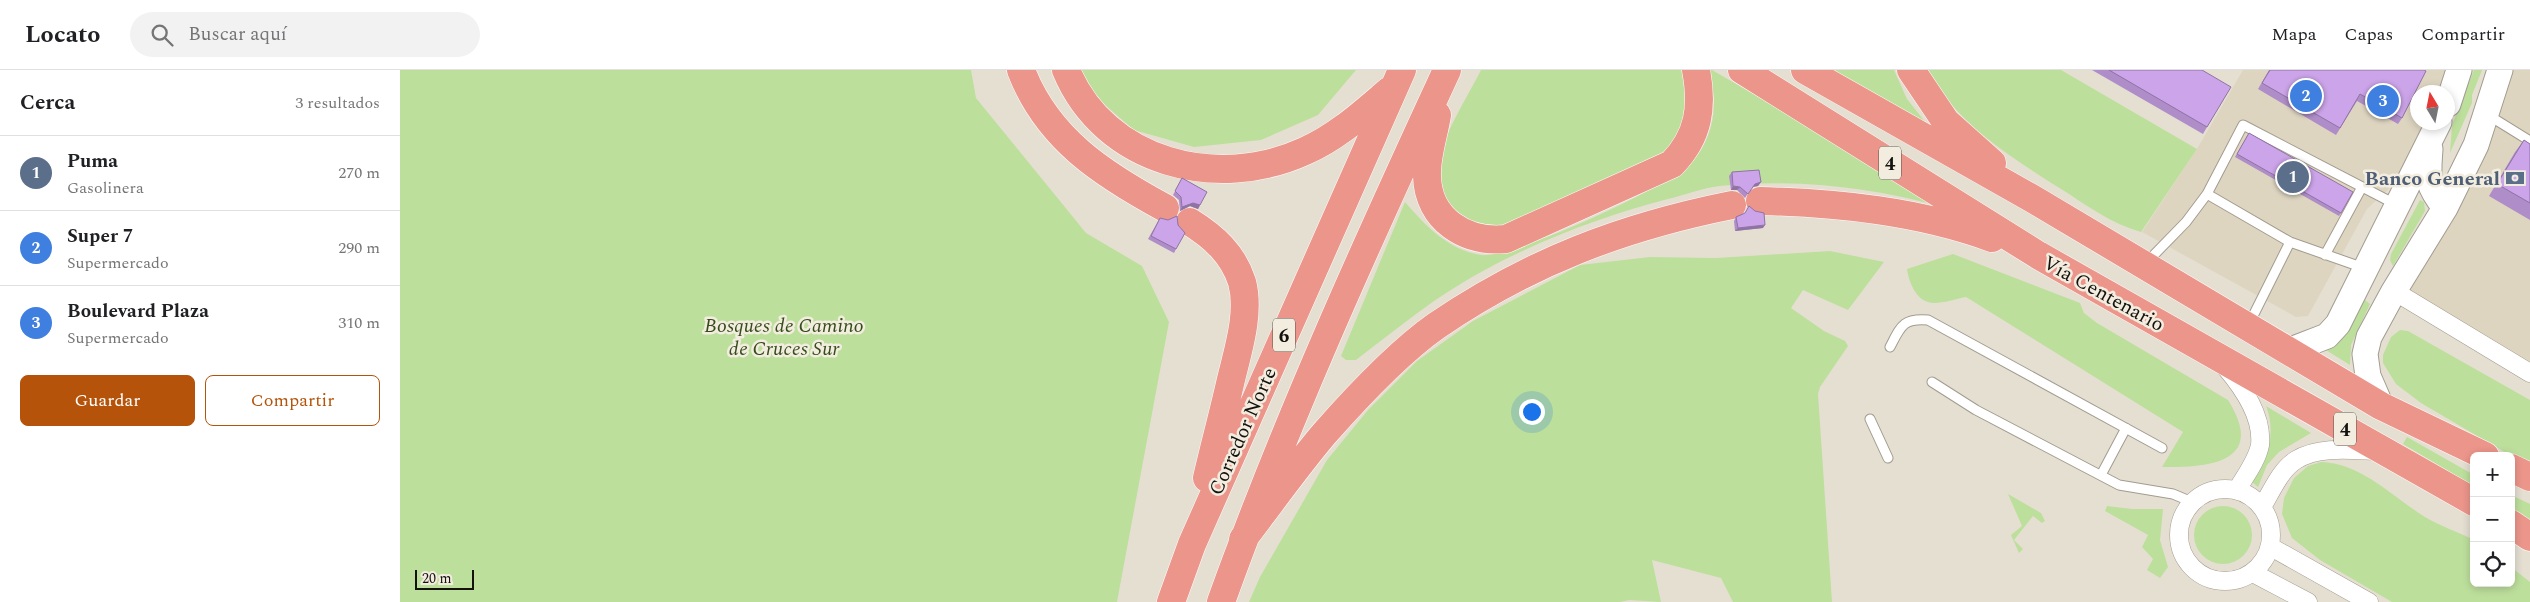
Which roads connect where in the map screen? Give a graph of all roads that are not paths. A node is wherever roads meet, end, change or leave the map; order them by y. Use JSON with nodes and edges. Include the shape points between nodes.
{"nodes":[{"id":1,"x":1021,"y":70,"type":"edge"},
{"id":2,"x":1066,"y":70,"type":"edge"},
{"id":3,"x":1696,"y":70,"type":"edge"},
{"id":4,"x":1742,"y":70,"type":"edge"},
{"id":5,"x":1805,"y":70,"type":"edge"},
{"id":6,"x":1911,"y":70,"type":"edge"},
{"id":7,"x":2458,"y":70,"type":"edge"},
{"id":8,"x":2500,"y":70,"type":"edge"},
{"id":9,"x":1445,"y":75,"type":"edge"},
{"id":10,"x":1398,"y":79,"type":"edge"},
{"id":11,"x":2454,"y":85,"type":"edge"},
{"id":12,"x":2486,"y":114,"type":"junction"},
{"id":13,"x":2434,"y":132,"type":"edge"},
{"id":14,"x":2530,"y":141,"type":"edge"},
{"id":15,"x":2362,"y":187,"type":"junction"},
{"id":16,"x":2207,"y":194,"type":"junction"},
{"id":17,"x":2033,"y":199,"type":"junction"},
{"id":18,"x":1760,"y":201,"type":"dead end"},
{"id":19,"x":1732,"y":205,"type":"dead end"},
{"id":20,"x":1166,"y":208,"type":"dead end"},
{"id":21,"x":2445,"y":208,"type":"junction"},
{"id":22,"x":2395,"y":211,"type":"junction"},
{"id":23,"x":1190,"y":222,"type":"dead end"},
{"id":24,"x":2290,"y":242,"type":"junction"},
{"id":25,"x":2038,"y":255,"type":"junction"},
{"id":26,"x":2325,"y":255,"type":"junction"},
{"id":27,"x":2144,"y":265,"type":"junction"},
{"id":28,"x":2365,"y":269,"type":"junction"},
{"id":29,"x":2394,"y":291,"type":"junction"},
{"id":30,"x":2247,"y":327,"type":"junction"},
{"id":31,"x":1890,"y":347,"type":"dead end"},
{"id":32,"x":2288,"y":351,"type":"junction"},
{"id":33,"x":2216,"y":356,"type":"junction"},
{"id":34,"x":2530,"y":373,"type":"edge"},
{"id":35,"x":1932,"y":382,"type":"dead end"},
{"id":36,"x":2381,"y":406,"type":"junction"},
{"id":37,"x":1870,"y":419,"type":"dead end"},
{"id":38,"x":2126,"y":428,"type":"junction"},
{"id":39,"x":2162,"y":448,"type":"dead end"},
{"id":40,"x":2385,"y":451,"type":"junction"},
{"id":41,"x":2477,"y":452,"type":"edge"},
{"id":42,"x":1888,"y":458,"type":"dead end"},
{"id":43,"x":2515,"y":470,"type":"edge"},
{"id":44,"x":2101,"y":475,"type":"junction"},
{"id":45,"x":2530,"y":477,"type":"edge"},
{"id":46,"x":2237,"y":490,"type":"junction"},
{"id":47,"x":2470,"y":500,"type":"edge"},
{"id":48,"x":2192,"y":502,"type":"junction"},
{"id":49,"x":2262,"y":507,"type":"junction"},
{"id":50,"x":2515,"y":527,"type":"edge"},
{"id":51,"x":2530,"y":537,"type":"edge"},
{"id":52,"x":1243,"y":539,"type":"junction"},
{"id":53,"x":1192,"y":544,"type":"junction"},
{"id":54,"x":2270,"y":547,"type":"junction"},
{"id":55,"x":2254,"y":572,"type":"junction"},
{"id":56,"x":1171,"y":602,"type":"edge"},
{"id":57,"x":1221,"y":602,"type":"edge"},
{"id":58,"x":2308,"y":602,"type":"edge"},
{"id":59,"x":2369,"y":602,"type":"edge"}],
"edges":[{"from":1,"to":20,"type":"highway","via":[[1047,120],[1078,153],[1123,186]]},
{"from":2,"to":10,"type":"highway","via":[[1080,95],[1116,135],[1133,147],[1154,157],[1201,168],[1229,169],[1256,167],[1306,151],[1352,122]]},
{"from":3,"to":9,"type":"highway","via":[[1700,86],[1699,115],[1686,150],[1672,164],[1506,239],[1489,241],[1471,237],[1445,220],[1433,202],[1426,176]]},
{"from":4,"to":25,"type":"highway","name":"Vía Centenario","number":"4"},
{"from":5,"to":17,"type":"highway","number":"4"},
{"from":6,"to":17,"type":"highway","via":[[1946,122]]},
{"from":7,"to":11,"type":"street"},
{"from":8,"to":12,"type":"street"},
{"from":9,"to":52,"type":"highway","name":"Corredor Norte","number":"6","via":[[1338,307]]},
{"from":10,"to":53,"type":"highway","name":"Corredor Norte","number":"6"},
{"from":12,"to":14,"type":"lane"},
{"from":12,"to":21,"type":"street","via":[[2476,145]]},
{"from":13,"to":21,"type":"street","via":[[2428,174],[2430,188]]},
{"from":13,"to":22,"type":"street"},
{"from":15,"to":16,"type":"lane","via":[[2243,125]]},
{"from":15,"to":22,"type":"lane"},
{"from":15,"to":26,"type":"lane"},
{"from":16,"to":24,"type":"lane"},
{"from":16,"to":27,"type":"lane","via":[[2186,222]]},
{"from":17,"to":27,"type":"highway","number":"4"},
{"from":18,"to":25,"type":"highway","via":[[1824,202],[1901,214],[1973,231]]},
{"from":19,"to":52,"type":"highway","via":[[1676,216],[1548,260],[1435,327],[1382,373],[1324,434]]},
{"from":21,"to":29,"type":"street"},
{"from":22,"to":28,"type":"street"},
{"from":22,"to":29,"type":"street","via":[[2385,277]]},
{"from":23,"to":53,"type":"highway","via":[[1222,246],[1233,262],[1242,283],[1244,301],[1241,337]]},
{"from":24,"to":26,"type":"lane"},
{"from":24,"to":30,"type":"lane"},
{"from":25,"to":33,"type":"highway","name":"Vía Centenario","number":"4"},
{"from":26,"to":28,"type":"lane"},
{"from":27,"to":30,"type":"highway","number":"4"},
{"from":28,"to":32,"type":"street","via":[[2338,324],[2327,336]]},
{"from":29,"to":34,"type":"street"},
{"from":29,"to":36,"type":"street","via":[[2369,337],[2365,354],[2368,376]]},
{"from":30,"to":32,"type":"highway","number":"4"},
{"from":31,"to":38,"type":"lane","via":[[1901,325],[1914,319],[1928,320]]},
{"from":32,"to":36,"type":"highway","number":"4"},
{"from":33,"to":40,"type":"highway","name":"Vía Centenario","number":"4"},
{"from":33,"to":46,"type":"street","via":[[2250,401],[2260,428],[2260,446],[2252,467]]},
{"from":35,"to":44,"type":"lane","via":[[1976,410]]},
{"from":36,"to":41,"type":"highway","number":"4"},
{"from":37,"to":42,"type":"lane"},
{"from":38,"to":39,"type":"lane"},
{"from":38,"to":44,"type":"lane"},
{"from":40,"to":47,"type":"highway","name":"Vía Centenario","number":"4"},
{"from":40,"to":49,"type":"street","via":[[2337,450],[2318,452],[2296,460],[2280,476]]},
{"from":43,"to":45,"type":"highway"},
{"from":44,"to":48,"type":"lane","via":[[2119,485],[2173,494]]},
{"from":46,"to":48,"type":"street","via":[[2205,493]]},
{"from":46,"to":49,"type":"street","via":[[2251,496]]},
{"from":48,"to":55,"type":"street","via":[[2178,530],[2179,546],[2186,561],[2197,572],[2219,582],[2231,582]]},
{"from":49,"to":54,"type":"street","via":[[2272,533]]},
{"from":50,"to":51,"type":"highway"},
{"from":52,"to":57,"type":"highway","name":"Corredor Norte","number":"6"},
{"from":53,"to":56,"type":"highway","name":"Corredor Norte","number":"6"},
{"from":54,"to":55,"type":"street"},
{"from":54,"to":59,"type":"street"},
{"from":55,"to":58,"type":"street"}]}
